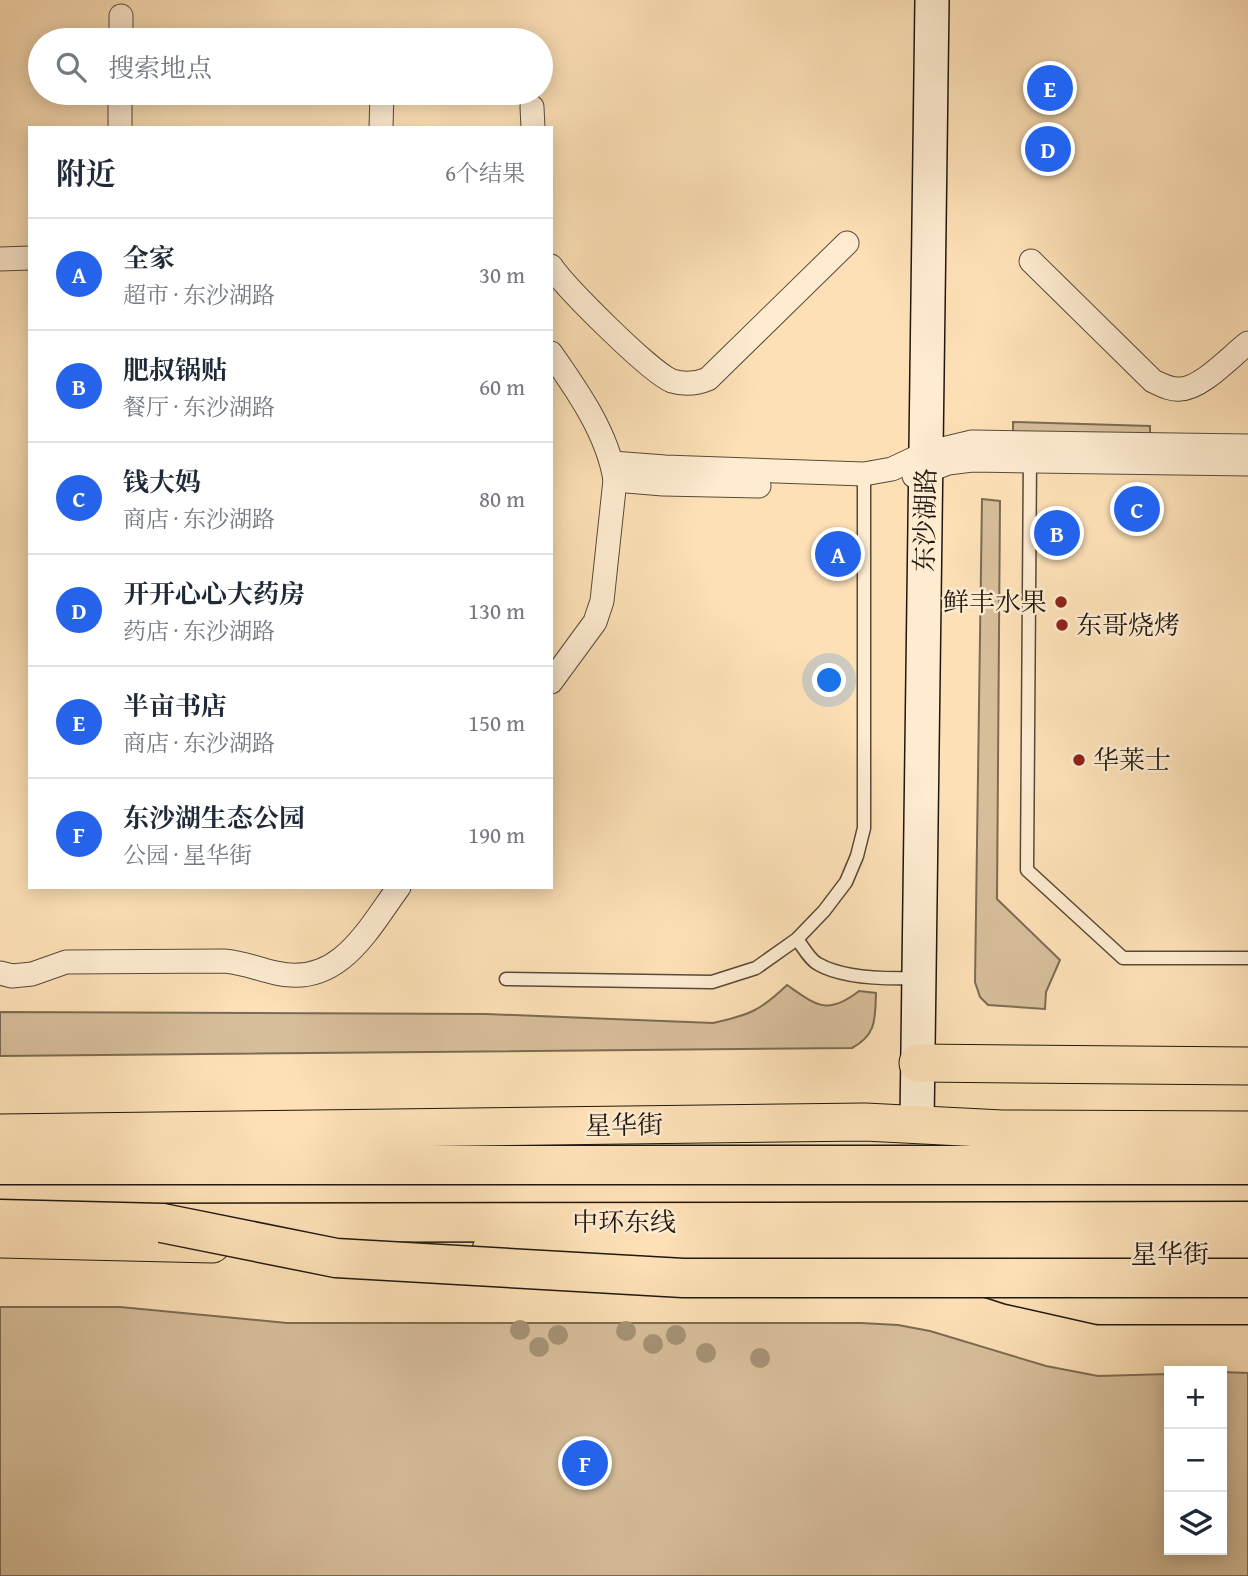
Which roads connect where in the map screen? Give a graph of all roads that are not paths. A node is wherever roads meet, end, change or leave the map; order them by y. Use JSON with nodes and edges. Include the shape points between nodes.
{"nodes":[{"id":1,"x":932,"y":0,"type":"edge"},
{"id":2,"x":121,"y":16,"type":"dead end"},
{"id":3,"x":121,"y":28,"type":"edge"},
{"id":4,"x":120,"y":105,"type":"edge"},
{"id":5,"x":382,"y":105,"type":"edge"},
{"id":6,"x":120,"y":126,"type":"edge"},
{"id":7,"x":381,"y":126,"type":"edge"},
{"id":8,"x":847,"y":243,"type":"dead end"},
{"id":9,"x":28,"y":258,"type":"edge"},
{"id":10,"x":0,"y":259,"type":"edge"},
{"id":11,"x":1031,"y":261,"type":"dead end"},
{"id":12,"x":553,"y":272,"type":"edge"},
{"id":13,"x":559,"y":291,"type":"edge"},
{"id":14,"x":1248,"y":343,"type":"edge"},
{"id":15,"x":553,"y":356,"type":"edge"},
{"id":16,"x":1248,"y":446,"type":"edge"},
{"id":17,"x":1031,"y":451,"type":"junction"},
{"id":18,"x":926,"y":461,"type":"junction"},
{"id":19,"x":1248,"y":464,"type":"edge"},
{"id":20,"x":614,"y":472,"type":"junction"},
{"id":21,"x":864,"y":481,"type":"junction"},
{"id":22,"x":553,"y":679,"type":"edge"},
{"id":23,"x":398,"y":889,"type":"edge"},
{"id":24,"x":797,"y":939,"type":"junction"},
{"id":25,"x":1248,"y":958,"type":"edge"},
{"id":26,"x":0,"y":973,"type":"edge"},
{"id":27,"x":918,"y":978,"type":"junction"},
{"id":28,"x":506,"y":979,"type":"dead end"},
{"id":29,"x":918,"y":1063,"type":"junction"},
{"id":30,"x":1248,"y":1066,"type":"edge"},
{"id":31,"x":917,"y":1124,"type":"junction"},
{"id":32,"x":1248,"y":1130,"type":"edge"},
{"id":33,"x":0,"y":1133,"type":"edge"},
{"id":34,"x":0,"y":1165,"type":"edge"},
{"id":35,"x":1248,"y":1165,"type":"edge"},
{"id":36,"x":0,"y":1219,"type":"edge"},
{"id":37,"x":1248,"y":1221,"type":"edge"},
{"id":38,"x":162,"y":1223,"type":"junction"},
{"id":39,"x":0,"y":1239,"type":"edge"},
{"id":40,"x":1248,"y":1254,"type":"edge"},
{"id":41,"x":918,"y":1255,"type":"junction"},
{"id":42,"x":1248,"y":1278,"type":"edge"},
{"id":43,"x":1248,"y":1305,"type":"edge"}],
"edges":[{"from":1,"to":18,"type":"main road","name":"东沙湖路"},
{"from":2,"to":3,"type":"street"},
{"from":4,"to":6,"type":"street"},
{"from":5,"to":7,"type":"street"},
{"from":8,"to":13,"type":"street","via":[[708,379],[696,384],[682,384],[658,374]]},
{"from":9,"to":10,"type":"street"},
{"from":11,"to":14,"type":"street","via":[[1153,381],[1165,387],[1195,386]]},
{"from":12,"to":13,"type":"street"},
{"from":15,"to":20,"type":"street","via":[[573,384]]},
{"from":16,"to":17,"type":"street"},
{"from":17,"to":18,"type":"street"},
{"from":17,"to":19,"type":"street"},
{"from":17,"to":25,"type":"lane","via":[[1027,870],[1123,958]]},
{"from":18,"to":21,"type":"street","via":[[909,478]]},
{"from":18,"to":27,"type":"main road","name":"东沙湖路"},
{"from":20,"to":21,"type":"street","via":[[665,467]]},
{"from":20,"to":22,"type":"street","via":[[603,601],[595,622]]},
{"from":21,"to":24,"type":"lane","via":[[864,828],[846,882]]},
{"from":23,"to":26,"type":"street","via":[[351,952],[331,967],[306,975],[278,974],[224,961],[66,962],[32,974]]},
{"from":24,"to":27,"type":"lane","via":[[816,964],[837,972]]},
{"from":24,"to":28,"type":"lane","via":[[756,968],[712,982]]},
{"from":27,"to":29,"type":"main road","name":"东沙湖路"},
{"from":29,"to":30,"type":"main road"},
{"from":29,"to":31,"type":"main road","name":"东沙湖路"},
{"from":31,"to":32,"type":"main road","name":"星华街"},
{"from":31,"to":33,"type":"main road","name":"星华街"},
{"from":34,"to":35,"type":"highway"},
{"from":36,"to":38,"type":"highway","name":"中环东线"},
{"from":37,"to":38,"type":"highway","name":"中环东线","bridge":true},
{"from":38,"to":42,"type":"highway","bridge":true,"via":[[336,1258],[683,1278]]},
{"from":39,"to":41,"type":"main road","name":"星华街"},
{"from":40,"to":41,"type":"main road","name":"星华街"},
{"from":41,"to":43,"type":"highway","via":[[1010,1285],[1099,1305]]}]}
